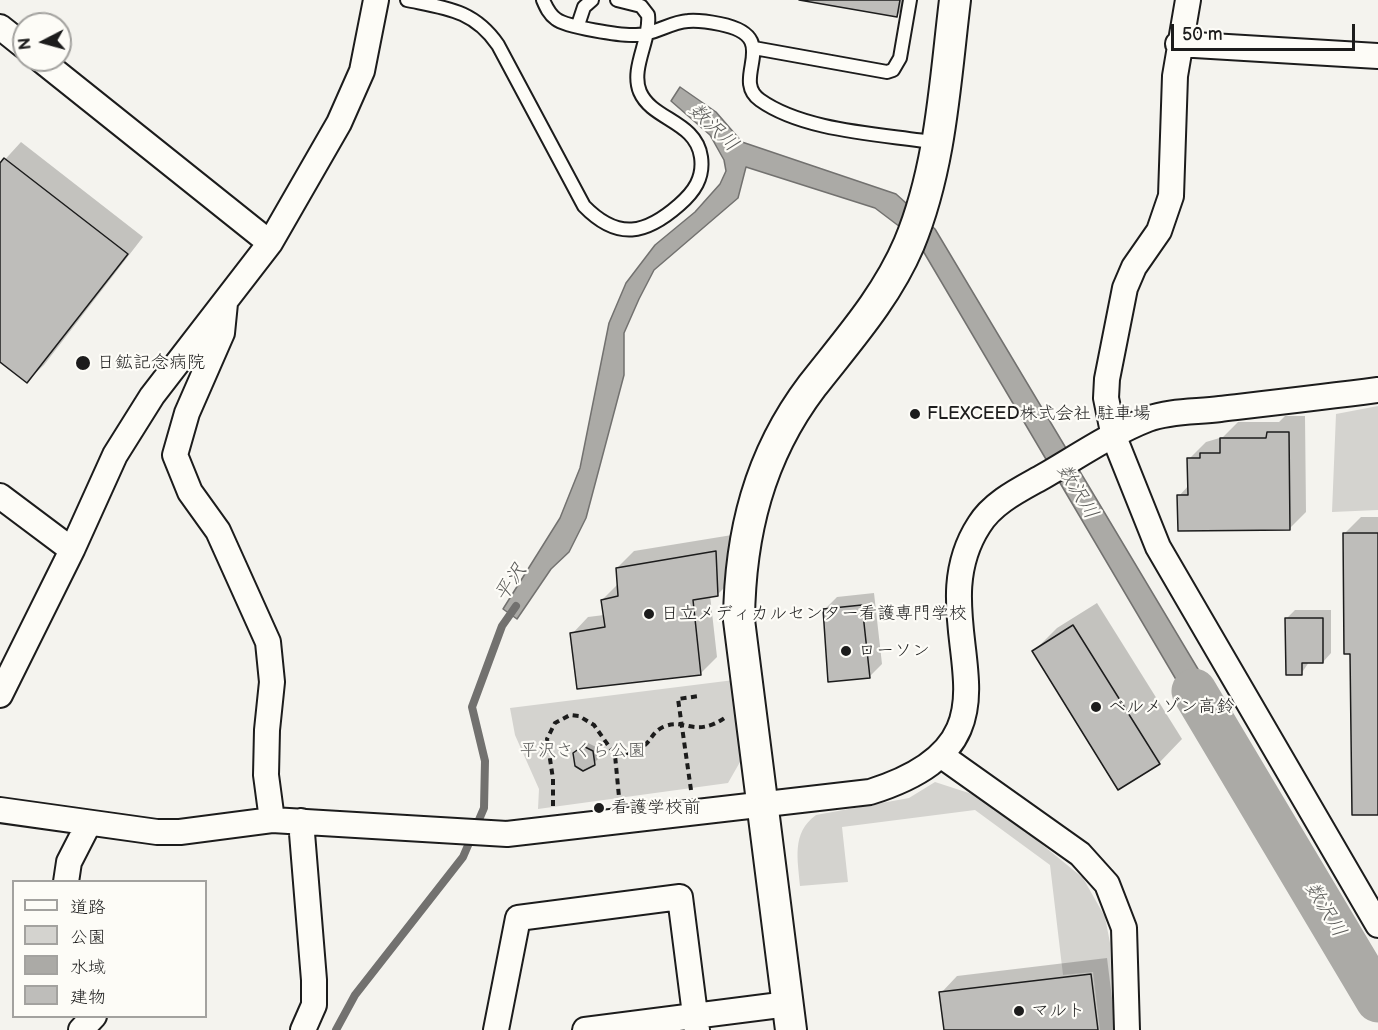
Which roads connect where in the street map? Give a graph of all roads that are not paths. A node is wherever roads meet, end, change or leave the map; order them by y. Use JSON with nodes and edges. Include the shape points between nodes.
{"nodes":[{"id":1,"x":376,"y":0,"type":"edge"},
{"id":2,"x":407,"y":0,"type":"edge"},
{"id":3,"x":543,"y":0,"type":"edge"},
{"id":4,"x":592,"y":0,"type":"edge"},
{"id":5,"x":617,"y":0,"type":"edge"},
{"id":6,"x":910,"y":0,"type":"edge"},
{"id":7,"x":955,"y":0,"type":"edge"},
{"id":8,"x":1188,"y":0,"type":"edge"},
{"id":9,"x":578,"y":25,"type":"junction"},
{"id":10,"x":0,"y":27,"type":"edge"},
{"id":11,"x":647,"y":34,"type":"junction"},
{"id":12,"x":12,"y":36,"type":"edge"},
{"id":13,"x":1178,"y":44,"type":"junction"},
{"id":14,"x":754,"y":48,"type":"junction"},
{"id":15,"x":1378,"y":56,"type":"edge"},
{"id":16,"x":56,"y":72,"type":"edge"},
{"id":17,"x":938,"y":144,"type":"junction"},
{"id":18,"x":270,"y":243,"type":"junction"},
{"id":19,"x":225,"y":303,"type":"junction"},
{"id":20,"x":1378,"y":390,"type":"edge"},
{"id":21,"x":1114,"y":437,"type":"junction"},
{"id":22,"x":0,"y":496,"type":"edge"},
{"id":23,"x":72,"y":550,"type":"junction"},
{"id":24,"x":0,"y":695,"type":"edge"},
{"id":25,"x":942,"y":756,"type":"junction"},
{"id":26,"x":762,"y":806,"type":"junction"},
{"id":27,"x":0,"y":810,"type":"edge"},
{"id":28,"x":272,"y":820,"type":"junction"},
{"id":29,"x":301,"y":821,"type":"junction"},
{"id":30,"x":89,"y":823,"type":"junction"},
{"id":31,"x":66,"y":880,"type":"edge"},
{"id":32,"x":1378,"y":925,"type":"edge"},
{"id":33,"x":790,"y":1017,"type":"edge"},
{"id":34,"x":93,"y":1018,"type":"edge"},
{"id":35,"x":696,"y":1023,"type":"edge"},
{"id":36,"x":81,"y":1030,"type":"edge"},
{"id":37,"x":303,"y":1030,"type":"edge"},
{"id":38,"x":496,"y":1030,"type":"edge"},
{"id":39,"x":585,"y":1030,"type":"edge"},
{"id":40,"x":1127,"y":1030,"type":"edge"}],
"edges":[{"from":1,"to":18,"type":"street","via":[[362,71],[333,134]]},
{"from":2,"to":11,"type":"lane","via":[[459,11],[490,33],[584,206],[599,221],[621,229],[640,229],[659,222],[693,193],[701,172],[701,154],[688,131],[640,92],[639,65]]},
{"from":3,"to":9,"type":"lane","via":[[557,20]]},
{"from":4,"to":9,"type":"lane","via":[[582,10]]},
{"from":5,"to":11,"type":"lane","via":[[645,8]]},
{"from":6,"to":14,"type":"lane","via":[[900,58],[893,70],[887,72]]},
{"from":7,"to":17,"type":"street"},
{"from":8,"to":13,"type":"street"},
{"from":9,"to":11,"type":"lane"},
{"from":10,"to":12,"type":"street"},
{"from":11,"to":14,"type":"lane","via":[[698,21],[739,28],[750,37]]},
{"from":13,"to":15,"type":"street"},
{"from":13,"to":21,"type":"street","via":[[1171,196],[1159,231],[1134,267],[1125,288],[1107,379],[1106,398]]},
{"from":14,"to":17,"type":"lane","via":[[751,83],[756,97],[772,107],[809,121]]},
{"from":16,"to":18,"type":"street"},
{"from":17,"to":26,"type":"street","via":[[926,198],[909,245],[867,318],[784,428],[749,519],[740,572],[739,620]]},
{"from":18,"to":19,"type":"street"},
{"from":19,"to":23,"type":"street","via":[[152,396],[115,454]]},
{"from":19,"to":28,"type":"street","via":[[222,333],[187,413],[175,454],[190,492],[218,531],[268,642],[272,682],[266,775]]},
{"from":20,"to":21,"type":"street","via":[[1149,419]]},
{"from":21,"to":25,"type":"street","via":[[998,504],[980,523],[964,551],[957,591],[968,689],[962,723]]},
{"from":21,"to":32,"type":"street","via":[[1158,548]]},
{"from":22,"to":23,"type":"street"},
{"from":23,"to":24,"type":"street"},
{"from":25,"to":26,"type":"street","via":[[919,773],[870,792]]},
{"from":25,"to":40,"type":"street","via":[[1080,854],[1107,884],[1124,928]]},
{"from":26,"to":29,"type":"street","via":[[550,831],[488,834]]},
{"from":26,"to":33,"type":"street"},
{"from":27,"to":30,"type":"street"},
{"from":28,"to":29,"type":"street"},
{"from":28,"to":30,"type":"street","via":[[180,832]]},
{"from":29,"to":37,"type":"street","via":[[314,988],[314,1005]]},
{"from":30,"to":31,"type":"street","via":[[69,862]]},
{"from":33,"to":35,"type":"street"},
{"from":34,"to":36,"type":"street"},
{"from":35,"to":38,"type":"street","via":[[680,897],[518,918]]},
{"from":35,"to":39,"type":"street"}]}
